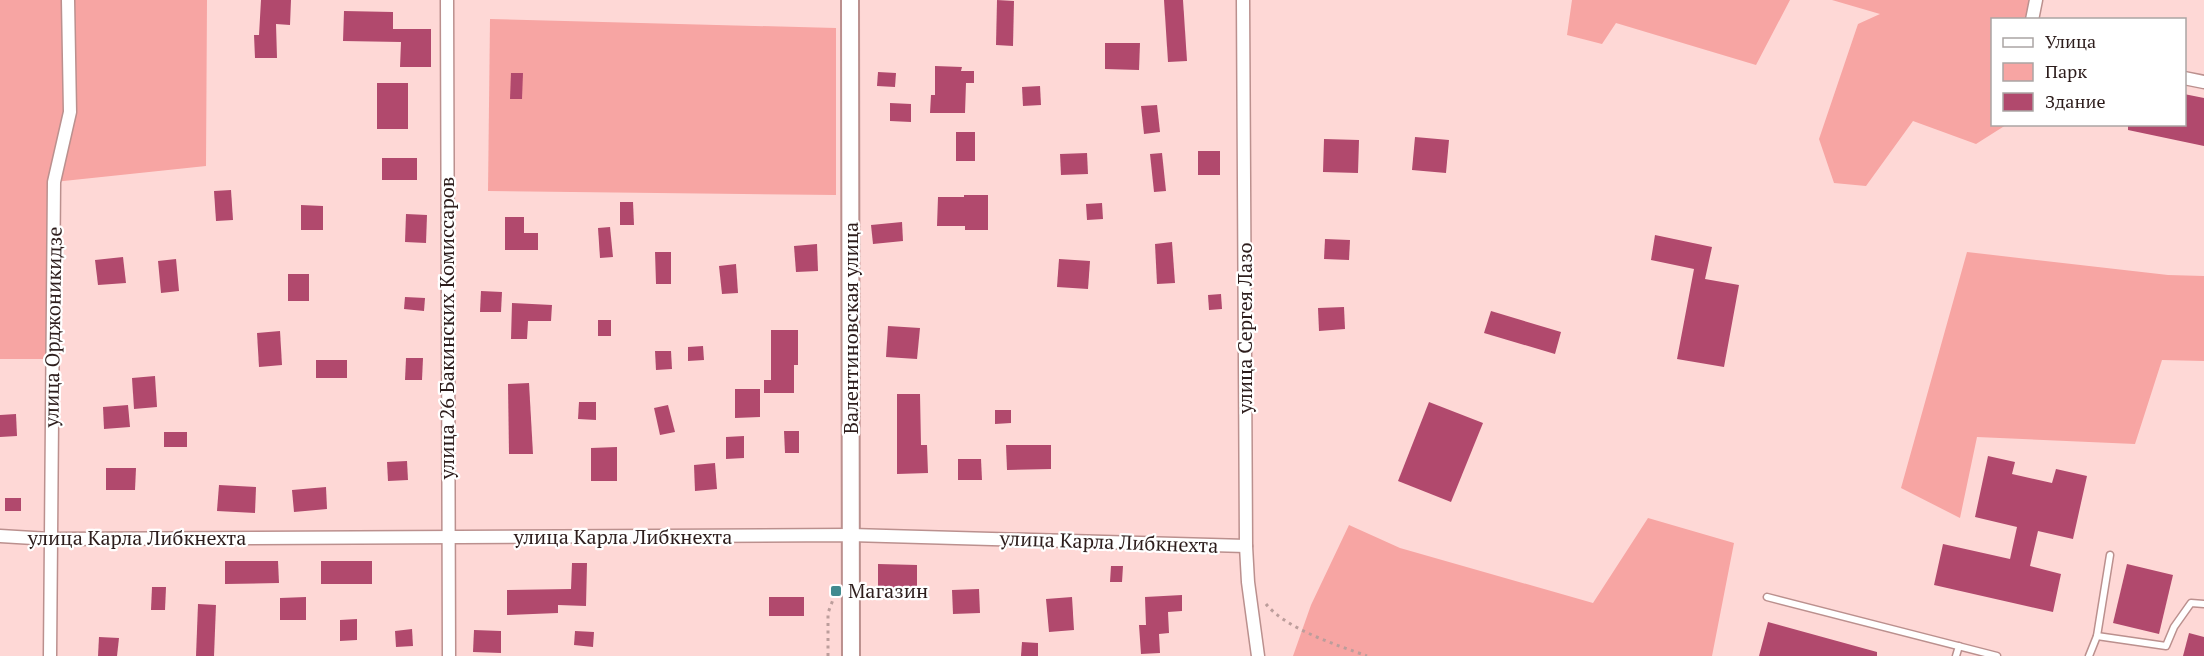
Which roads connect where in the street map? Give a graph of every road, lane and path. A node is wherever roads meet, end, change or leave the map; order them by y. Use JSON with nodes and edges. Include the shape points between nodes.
{"nodes":[{"id":1,"x":68,"y":0,"type":"edge"},
{"id":2,"x":447,"y":0,"type":"edge"},
{"id":3,"x":850,"y":0,"type":"edge"},
{"id":4,"x":1243,"y":0,"type":"edge"},
{"id":5,"x":2036,"y":0,"type":"edge"},
{"id":6,"x":2032,"y":18,"type":"edge"},
{"id":7,"x":2186,"y":78,"type":"edge"},
{"id":8,"x":2204,"y":82,"type":"edge"},
{"id":9,"x":851,"y":535,"type":"junction"},
{"id":10,"x":0,"y":536,"type":"edge"},
{"id":11,"x":50,"y":538,"type":"junction"},
{"id":12,"x":448,"y":538,"type":"junction"},
{"id":13,"x":1246,"y":546,"type":"junction"},
{"id":14,"x":2110,"y":555,"type":"dead end"},
{"id":15,"x":836,"y":591,"type":"dead end"},
{"id":16,"x":1767,"y":597,"type":"dead end"},
{"id":17,"x":1265,"y":603,"type":"dead end"},
{"id":18,"x":2204,"y":604,"type":"edge"},
{"id":19,"x":2097,"y":636,"type":"junction"},
{"id":20,"x":1959,"y":646,"type":"junction"},
{"id":21,"x":50,"y":656,"type":"edge"},
{"id":22,"x":449,"y":656,"type":"edge"},
{"id":23,"x":828,"y":656,"type":"edge"},
{"id":24,"x":851,"y":656,"type":"edge"},
{"id":25,"x":1258,"y":656,"type":"edge"},
{"id":26,"x":1367,"y":656,"type":"edge"},
{"id":27,"x":1956,"y":656,"type":"edge"},
{"id":28,"x":1997,"y":656,"type":"edge"},
{"id":29,"x":2089,"y":656,"type":"edge"}],
"edges":[{"from":1,"to":11,"type":"street","name":"улица Орджоникидзе","via":[[70,112],[54,182]]},
{"from":2,"to":12,"type":"street","name":"улица 26 Бакинских Комиссаров"},
{"from":3,"to":9,"type":"main road","name":"Валентиновская улица"},
{"from":4,"to":13,"type":"street","name":"улица Сергея Лазо"},
{"from":5,"to":6,"type":"street"},
{"from":7,"to":8,"type":"street"},
{"from":9,"to":12,"type":"street","name":"улица Карла Либкнехта"},
{"from":9,"to":13,"type":"street","name":"улица Карла Либкнехта"},
{"from":9,"to":24,"type":"main road","name":"Валентиновская улица"},
{"from":10,"to":11,"type":"street","name":"улица Карла Либкнехта"},
{"from":11,"to":12,"type":"street","name":"улица Карла Либкнехта"},
{"from":11,"to":21,"type":"street","name":"улица Орджоникидзе"},
{"from":12,"to":22,"type":"street","name":"улица 26 Бакинских Комиссаров"},
{"from":13,"to":25,"type":"street","name":"улица Сергея Лазо"},
{"from":14,"to":19,"type":"lane"},
{"from":15,"to":23,"type":"path","via":[[828,613]]},
{"from":16,"to":20,"type":"lane"},
{"from":17,"to":26,"type":"path","via":[[1302,630]]},
{"from":18,"to":19,"type":"lane","via":[[2191,603],[2166,646]]},
{"from":19,"to":29,"type":"lane"},
{"from":20,"to":27,"type":"lane"},
{"from":20,"to":28,"type":"lane"}]}
